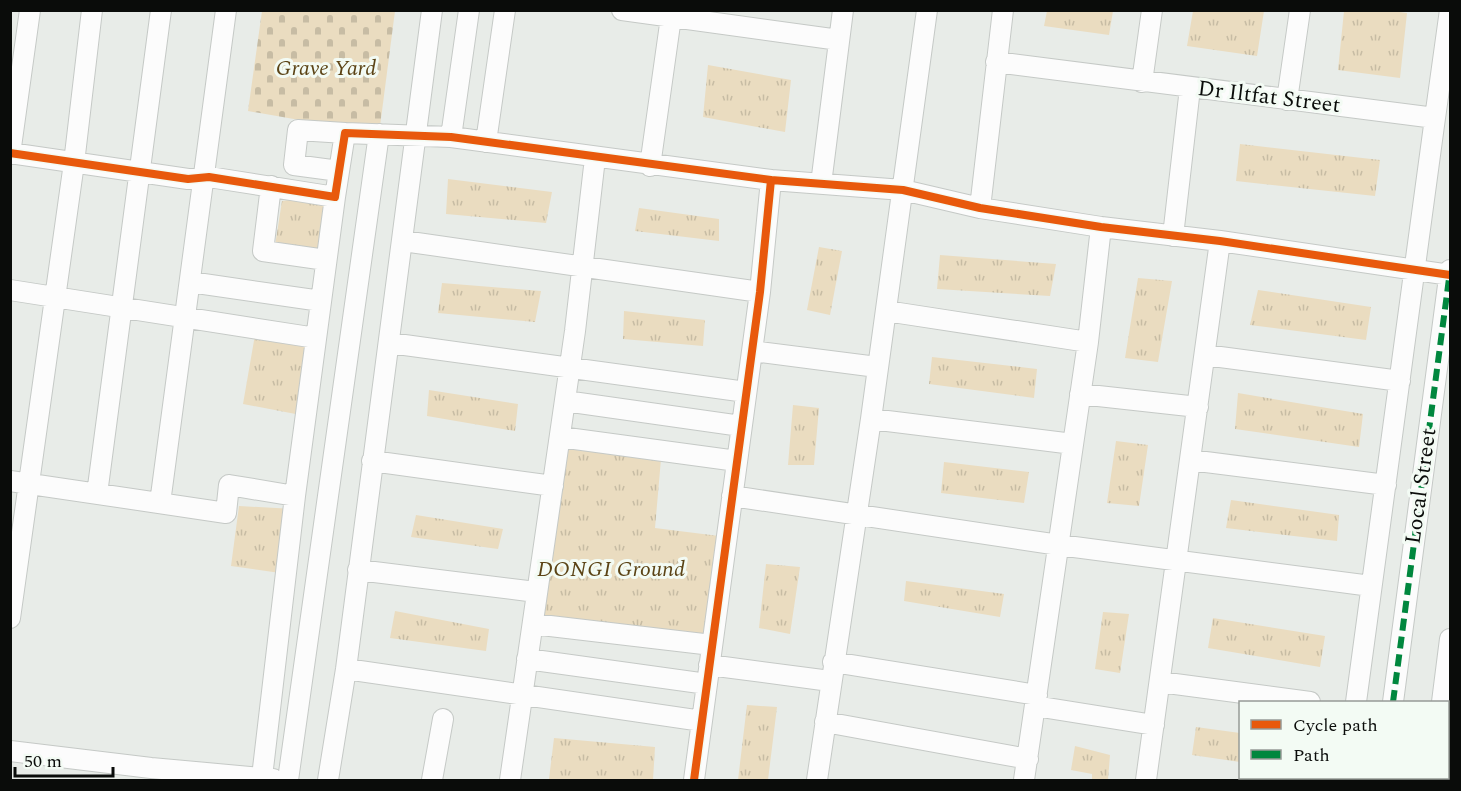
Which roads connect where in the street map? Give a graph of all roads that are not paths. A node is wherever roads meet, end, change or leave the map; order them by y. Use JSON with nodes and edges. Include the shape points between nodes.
{"nodes":[{"id":1,"x":30,"y":10,"type":"edge"},
{"id":2,"x":92,"y":10,"type":"edge"},
{"id":3,"x":161,"y":10,"type":"edge"},
{"id":4,"x":226,"y":10,"type":"edge"},
{"id":5,"x":432,"y":10,"type":"edge"},
{"id":6,"x":469,"y":10,"type":"edge"},
{"id":7,"x":505,"y":10,"type":"edge"},
{"id":8,"x":622,"y":10,"type":"edge"},
{"id":9,"x":843,"y":10,"type":"edge"},
{"id":10,"x":927,"y":10,"type":"edge"},
{"id":11,"x":1002,"y":10,"type":"edge"},
{"id":12,"x":1152,"y":10,"type":"edge"},
{"id":13,"x":1300,"y":10,"type":"edge"},
{"id":14,"x":1450,"y":10,"type":"edge"},
{"id":15,"x":672,"y":13,"type":"edge"},
{"id":16,"x":839,"y":40,"type":"junction"},
{"id":17,"x":996,"y":62,"type":"junction"},
{"id":18,"x":1142,"y":82,"type":"junction"},
{"id":19,"x":1190,"y":88,"type":"junction"},
{"id":20,"x":1287,"y":100,"type":"junction"},
{"id":21,"x":1435,"y":118,"type":"junction"},
{"id":22,"x":345,"y":133,"type":"junction"},
{"id":23,"x":379,"y":134,"type":"junction"},
{"id":24,"x":416,"y":136,"type":"junction"},
{"id":25,"x":451,"y":137,"type":"junction"},
{"id":26,"x":486,"y":142,"type":"junction"},
{"id":27,"x":11,"y":154,"type":"edge"},
{"id":28,"x":595,"y":158,"type":"junction"},
{"id":29,"x":74,"y":163,"type":"junction"},
{"id":30,"x":650,"y":166,"type":"junction"},
{"id":31,"x":339,"y":171,"type":"junction"},
{"id":32,"x":140,"y":172,"type":"junction"},
{"id":33,"x":204,"y":177,"type":"junction"},
{"id":34,"x":771,"y":180,"type":"junction"},
{"id":35,"x":821,"y":184,"type":"junction"},
{"id":36,"x":271,"y":186,"type":"junction"},
{"id":37,"x":903,"y":190,"type":"junction"},
{"id":38,"x":335,"y":197,"type":"junction"},
{"id":39,"x":981,"y":208,"type":"junction"},
{"id":40,"x":1101,"y":227,"type":"junction"},
{"id":41,"x":1173,"y":236,"type":"junction"},
{"id":42,"x":403,"y":241,"type":"junction"},
{"id":43,"x":1220,"y":241,"type":"junction"},
{"id":44,"x":327,"y":260,"type":"junction"},
{"id":45,"x":582,"y":267,"type":"junction"},
{"id":46,"x":1415,"y":269,"type":"junction"},
{"id":47,"x":1450,"y":273,"type":"edge"},
{"id":48,"x":190,"y":282,"type":"junction"},
{"id":49,"x":10,"y":290,"type":"edge"},
{"id":50,"x":760,"y":292,"type":"junction"},
{"id":51,"x":55,"y":297,"type":"junction"},
{"id":52,"x":321,"y":301,"type":"junction"},
{"id":53,"x":122,"y":307,"type":"junction"},
{"id":54,"x":886,"y":311,"type":"junction"},
{"id":55,"x":185,"y":317,"type":"junction"},
{"id":56,"x":316,"y":338,"type":"junction"},
{"id":57,"x":1088,"y":342,"type":"junction"},
{"id":58,"x":390,"y":344,"type":"junction"},
{"id":59,"x":752,"y":351,"type":"junction"},
{"id":60,"x":1205,"y":356,"type":"junction"},
{"id":61,"x":877,"y":367,"type":"junction"},
{"id":62,"x":570,"y":368,"type":"junction"},
{"id":63,"x":1400,"y":381,"type":"junction"},
{"id":64,"x":746,"y":392,"type":"junction"},
{"id":65,"x":1080,"y":394,"type":"junction"},
{"id":66,"x":565,"y":401,"type":"junction"},
{"id":67,"x":1198,"y":407,"type":"junction"},
{"id":68,"x":871,"y":419,"type":"junction"},
{"id":69,"x":741,"y":426,"type":"junction"},
{"id":70,"x":560,"y":437,"type":"junction"},
{"id":71,"x":1073,"y":444,"type":"junction"},
{"id":72,"x":1190,"y":460,"type":"junction"},
{"id":73,"x":737,"y":461,"type":"junction"},
{"id":74,"x":372,"y":462,"type":"junction"},
{"id":75,"x":20,"y":483,"type":"edge"},
{"id":76,"x":1386,"y":485,"type":"junction"},
{"id":77,"x":553,"y":486,"type":"junction"},
{"id":78,"x":97,"y":494,"type":"junction"},
{"id":79,"x":296,"y":496,"type":"junction"},
{"id":80,"x":732,"y":496,"type":"junction"},
{"id":81,"x":160,"y":503,"type":"junction"},
{"id":82,"x":856,"y":514,"type":"junction"},
{"id":83,"x":1059,"y":545,"type":"junction"},
{"id":84,"x":1176,"y":561,"type":"junction"},
{"id":85,"x":358,"y":570,"type":"junction"},
{"id":86,"x":1371,"y":586,"type":"junction"},
{"id":87,"x":536,"y":592,"type":"junction"},
{"id":88,"x":10,"y":618,"type":"edge"},
{"id":89,"x":533,"y":624,"type":"junction"},
{"id":90,"x":1450,"y":639,"type":"edge"},
{"id":91,"x":527,"y":659,"type":"junction"},
{"id":92,"x":709,"y":664,"type":"junction"},
{"id":93,"x":346,"y":669,"type":"junction"},
{"id":94,"x":831,"y":671,"type":"junction"},
{"id":95,"x":1160,"y":682,"type":"junction"},
{"id":96,"x":523,"y":696,"type":"junction"},
{"id":97,"x":1036,"y":700,"type":"junction"},
{"id":98,"x":1302,"y":701,"type":"edge"},
{"id":99,"x":1356,"y":701,"type":"edge"},
{"id":100,"x":1393,"y":701,"type":"edge"},
{"id":101,"x":1442,"y":701,"type":"edge"},
{"id":102,"x":443,"y":719,"type":"dead end"},
{"id":103,"x":702,"y":721,"type":"junction"},
{"id":104,"x":825,"y":722,"type":"junction"},
{"id":105,"x":1154,"y":725,"type":"junction"},
{"id":106,"x":10,"y":751,"type":"edge"},
{"id":107,"x":1028,"y":759,"type":"junction"},
{"id":108,"x":150,"y":774,"type":"edge"},
{"id":109,"x":217,"y":777,"type":"edge"},
{"id":110,"x":262,"y":777,"type":"junction"},
{"id":111,"x":289,"y":780,"type":"edge"},
{"id":112,"x":328,"y":780,"type":"edge"},
{"id":113,"x":432,"y":780,"type":"edge"},
{"id":114,"x":510,"y":780,"type":"edge"},
{"id":115,"x":694,"y":780,"type":"edge"},
{"id":116,"x":817,"y":780,"type":"edge"},
{"id":117,"x":1024,"y":780,"type":"edge"},
{"id":118,"x":1146,"y":780,"type":"edge"}],
"edges":[{"from":1,"to":27,"type":"street"},
{"from":2,"to":29,"type":"street"},
{"from":3,"to":32,"type":"street"},
{"from":4,"to":33,"type":"street"},
{"from":5,"to":24,"type":"street"},
{"from":6,"to":25,"type":"street"},
{"from":7,"to":26,"type":"street"},
{"from":8,"to":15,"type":"street"},
{"from":9,"to":16,"type":"street"},
{"from":10,"to":37,"type":"street"},
{"from":11,"to":17,"type":"street"},
{"from":12,"to":18,"type":"street"},
{"from":13,"to":20,"type":"street"},
{"from":14,"to":21,"type":"street"},
{"from":15,"to":16,"type":"street"},
{"from":15,"to":30,"type":"street"},
{"from":16,"to":35,"type":"street"},
{"from":17,"to":18,"type":"street","name":"Dr Iltfat Street"},
{"from":17,"to":39,"type":"street"},
{"from":18,"to":19,"type":"street","name":"Dr Iltfat Street"},
{"from":19,"to":20,"type":"street","name":"Dr Iltfat Street"},
{"from":19,"to":41,"type":"street"},
{"from":20,"to":21,"type":"street","name":"Dr Iltfat Street"},
{"from":21,"to":46,"type":"street"},
{"from":22,"to":23,"type":"street"},
{"from":22,"to":31,"type":"street"},
{"from":22,"to":31,"type":"street","via":[[298,130],[294,165]]},
{"from":23,"to":24,"type":"street"},
{"from":23,"to":111,"type":"street"},
{"from":24,"to":25,"type":"street"},
{"from":24,"to":42,"type":"street"},
{"from":25,"to":26,"type":"street"},
{"from":26,"to":28,"type":"street"},
{"from":27,"to":29,"type":"street"},
{"from":28,"to":30,"type":"street"},
{"from":28,"to":45,"type":"street"},
{"from":29,"to":32,"type":"street"},
{"from":29,"to":51,"type":"street"},
{"from":30,"to":34,"type":"street"},
{"from":31,"to":38,"type":"street"},
{"from":32,"to":33,"type":"street","via":[[188,179]]},
{"from":32,"to":53,"type":"street"},
{"from":33,"to":36,"type":"street"},
{"from":33,"to":48,"type":"street"},
{"from":34,"to":35,"type":"street"},
{"from":34,"to":50,"type":"street"},
{"from":35,"to":37,"type":"street"},
{"from":36,"to":38,"type":"street"},
{"from":36,"to":44,"type":"street","via":[[264,251]]},
{"from":37,"to":39,"type":"street"},
{"from":37,"to":54,"type":"street"},
{"from":38,"to":44,"type":"street"},
{"from":39,"to":40,"type":"street"},
{"from":40,"to":41,"type":"street"},
{"from":40,"to":57,"type":"street"},
{"from":41,"to":43,"type":"street"},
{"from":42,"to":45,"type":"street"},
{"from":42,"to":58,"type":"street"},
{"from":43,"to":46,"type":"street"},
{"from":43,"to":60,"type":"street"},
{"from":44,"to":52,"type":"street"},
{"from":45,"to":50,"type":"street"},
{"from":45,"to":62,"type":"street"},
{"from":46,"to":47,"type":"street"},
{"from":46,"to":63,"type":"street"},
{"from":47,"to":100,"type":"street","name":"Local Street"},
{"from":48,"to":52,"type":"street"},
{"from":48,"to":55,"type":"street"},
{"from":49,"to":51,"type":"street"},
{"from":50,"to":59,"type":"street"},
{"from":51,"to":53,"type":"street"},
{"from":51,"to":75,"type":"street"},
{"from":52,"to":56,"type":"street"},
{"from":53,"to":55,"type":"street"},
{"from":53,"to":78,"type":"street"},
{"from":54,"to":57,"type":"street"},
{"from":54,"to":61,"type":"street"},
{"from":55,"to":56,"type":"street"},
{"from":55,"to":81,"type":"street"},
{"from":56,"to":79,"type":"street"},
{"from":57,"to":65,"type":"street"},
{"from":58,"to":62,"type":"street"},
{"from":58,"to":74,"type":"street"},
{"from":59,"to":61,"type":"street"},
{"from":59,"to":64,"type":"street"},
{"from":60,"to":63,"type":"street"},
{"from":60,"to":67,"type":"street"},
{"from":61,"to":68,"type":"street"},
{"from":62,"to":64,"type":"street"},
{"from":62,"to":66,"type":"street"},
{"from":63,"to":76,"type":"street"},
{"from":64,"to":69,"type":"street"},
{"from":65,"to":67,"type":"street"},
{"from":65,"to":71,"type":"street"},
{"from":66,"to":69,"type":"street"},
{"from":66,"to":70,"type":"street"},
{"from":67,"to":72,"type":"street"},
{"from":68,"to":71,"type":"street"},
{"from":68,"to":82,"type":"street"},
{"from":69,"to":73,"type":"street"},
{"from":70,"to":73,"type":"street"},
{"from":70,"to":77,"type":"street"},
{"from":71,"to":83,"type":"street"},
{"from":72,"to":76,"type":"street"},
{"from":72,"to":84,"type":"street"},
{"from":73,"to":80,"type":"street"},
{"from":74,"to":77,"type":"street"},
{"from":74,"to":85,"type":"street"},
{"from":75,"to":78,"type":"street"},
{"from":75,"to":88,"type":"street"},
{"from":76,"to":86,"type":"street"},
{"from":77,"to":87,"type":"street"},
{"from":78,"to":81,"type":"street"},
{"from":79,"to":81,"type":"street","via":[[229,485],[226,513]]},
{"from":79,"to":110,"type":"street"},
{"from":80,"to":82,"type":"street"},
{"from":80,"to":92,"type":"street"},
{"from":82,"to":83,"type":"street"},
{"from":82,"to":94,"type":"street"},
{"from":83,"to":84,"type":"street"},
{"from":83,"to":97,"type":"street"},
{"from":84,"to":86,"type":"street"},
{"from":84,"to":95,"type":"street"},
{"from":85,"to":87,"type":"street"},
{"from":85,"to":93,"type":"street"},
{"from":86,"to":99,"type":"street"},
{"from":87,"to":89,"type":"street"},
{"from":89,"to":91,"type":"street"},
{"from":89,"to":92,"type":"street"},
{"from":90,"to":101,"type":"street"},
{"from":91,"to":92,"type":"street"},
{"from":91,"to":96,"type":"street"},
{"from":92,"to":94,"type":"street"},
{"from":92,"to":103,"type":"street"},
{"from":93,"to":96,"type":"street"},
{"from":93,"to":112,"type":"street"},
{"from":94,"to":97,"type":"street"},
{"from":94,"to":104,"type":"street"},
{"from":95,"to":98,"type":"street"},
{"from":95,"to":105,"type":"street"},
{"from":96,"to":103,"type":"street"},
{"from":96,"to":114,"type":"street"},
{"from":97,"to":105,"type":"street"},
{"from":97,"to":107,"type":"street"},
{"from":102,"to":113,"type":"street"},
{"from":103,"to":115,"type":"street"},
{"from":104,"to":107,"type":"street"},
{"from":104,"to":116,"type":"street"},
{"from":105,"to":118,"type":"street"},
{"from":106,"to":108,"type":"street"},
{"from":107,"to":117,"type":"street"},
{"from":108,"to":109,"type":"street"},
{"from":109,"to":110,"type":"street"},
{"from":110,"to":111,"type":"street"}]}
